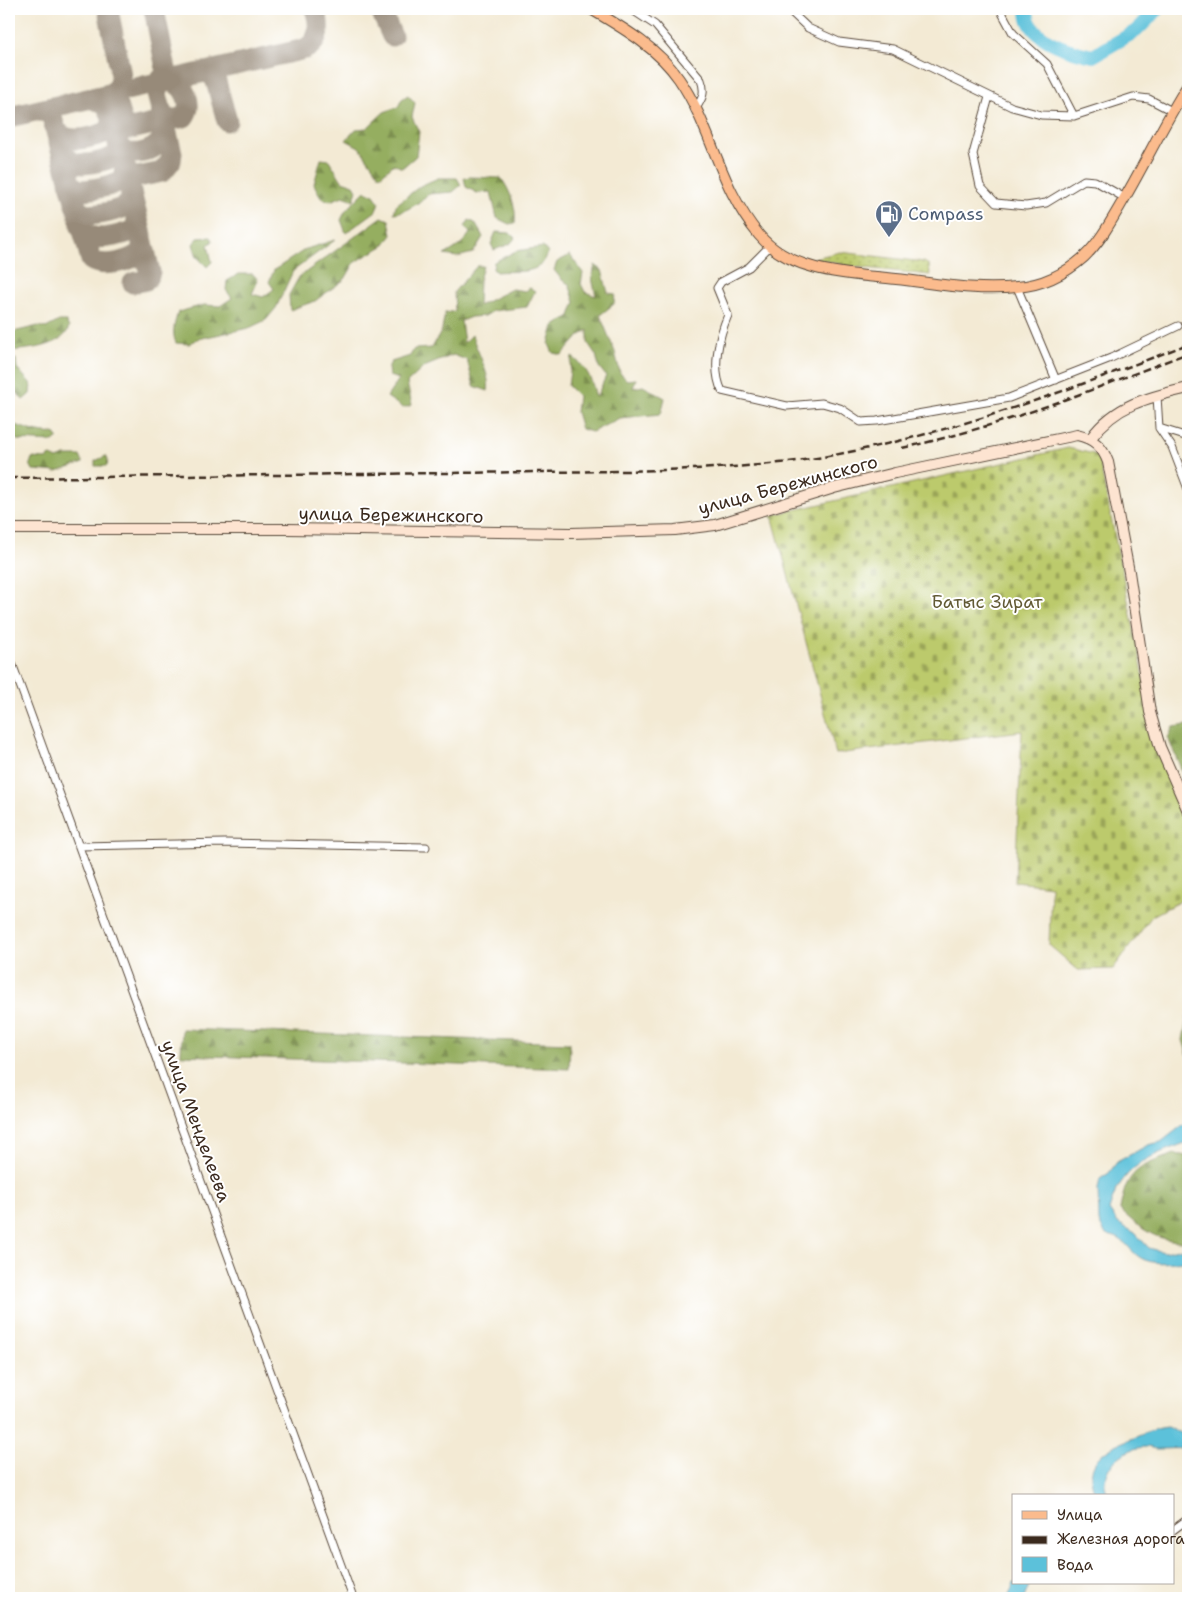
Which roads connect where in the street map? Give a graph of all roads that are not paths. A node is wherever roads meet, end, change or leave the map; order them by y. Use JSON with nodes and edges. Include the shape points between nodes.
{"nodes":[{"id":1,"x":591,"y":9,"type":"edge"},
{"id":2,"x":634,"y":9,"type":"edge"},
{"id":3,"x":788,"y":9,"type":"edge"},
{"id":4,"x":1000,"y":9,"type":"edge"},
{"id":5,"x":1188,"y":85,"type":"edge"},
{"id":6,"x":988,"y":97,"type":"junction"},
{"id":7,"x":695,"y":110,"type":"junction"},
{"id":8,"x":1172,"y":111,"type":"junction"},
{"id":9,"x":1074,"y":116,"type":"junction"},
{"id":10,"x":1125,"y":198,"type":"junction"},
{"id":11,"x":770,"y":246,"type":"junction"},
{"id":12,"x":1017,"y":287,"type":"junction"},
{"id":13,"x":1178,"y":326,"type":"dead end"},
{"id":14,"x":1056,"y":380,"type":"junction"},
{"id":15,"x":1188,"y":388,"type":"edge"},
{"id":16,"x":1157,"y":396,"type":"junction"},
{"id":17,"x":1159,"y":428,"type":"junction"},
{"id":18,"x":1188,"y":437,"type":"edge"},
{"id":19,"x":1091,"y":438,"type":"junction"},
{"id":20,"x":1188,"y":489,"type":"edge"},
{"id":21,"x":9,"y":529,"type":"edge"},
{"id":22,"x":9,"y":655,"type":"edge"},
{"id":23,"x":1188,"y":811,"type":"edge"},
{"id":24,"x":80,"y":846,"type":"junction"},
{"id":25,"x":426,"y":846,"type":"dead end"},
{"id":26,"x":1188,"y":1519,"type":"edge"},
{"id":27,"x":1174,"y":1529,"type":"edge"},
{"id":28,"x":353,"y":1598,"type":"edge"}],
"edges":[{"from":1,"to":7,"type":"main road","via":[[624,28],[664,62],[679,80]]},
{"from":2,"to":7,"type":"street","via":[[655,25],[701,80],[703,98]]},
{"from":3,"to":6,"type":"street","via":[[808,28],[838,42],[893,49]]},
{"from":4,"to":9,"type":"street","via":[[1013,33],[1047,64]]},
{"from":5,"to":8,"type":"main road"},
{"from":6,"to":9,"type":"street","via":[[1041,115]]},
{"from":6,"to":10,"type":"street","via":[[973,154],[980,186],[996,203],[1026,206],[1046,203],[1084,180],[1095,180]]},
{"from":7,"to":11,"type":"main road","via":[[738,207]]},
{"from":8,"to":9,"type":"street","via":[[1149,99],[1133,97]]},
{"from":8,"to":10,"type":"main road"},
{"from":10,"to":12,"type":"main road","via":[[1085,256],[1057,276]]},
{"from":11,"to":12,"type":"main road","via":[[803,264],[836,273],[988,288]]},
{"from":11,"to":14,"type":"street","via":[[749,267],[721,282],[717,288],[728,315],[721,330],[718,383],[728,394],[787,406],[822,403],[840,408],[866,422],[1009,398]]},
{"from":12,"to":14,"type":"street"},
{"from":13,"to":14,"type":"street"},
{"from":15,"to":16,"type":"main road"},
{"from":16,"to":17,"type":"street"},
{"from":16,"to":19,"type":"main road","via":[[1139,401],[1102,422]]},
{"from":17,"to":18,"type":"street"},
{"from":17,"to":20,"type":"street","via":[[1172,447]]},
{"from":19,"to":21,"type":"main road","name":"улица Бережинского","via":[[1077,435],[895,473],[834,488],[715,525],[675,530],[571,533]]},
{"from":19,"to":23,"type":"main road","via":[[1101,447],[1108,462],[1150,712],[1160,747]]},
{"from":22,"to":24,"type":"street","name":"улица Менделеева"},
{"from":24,"to":25,"type":"street","via":[[225,843]]},
{"from":24,"to":28,"type":"street","name":"улица Менделеева"},
{"from":26,"to":27,"type":"street"}]}
